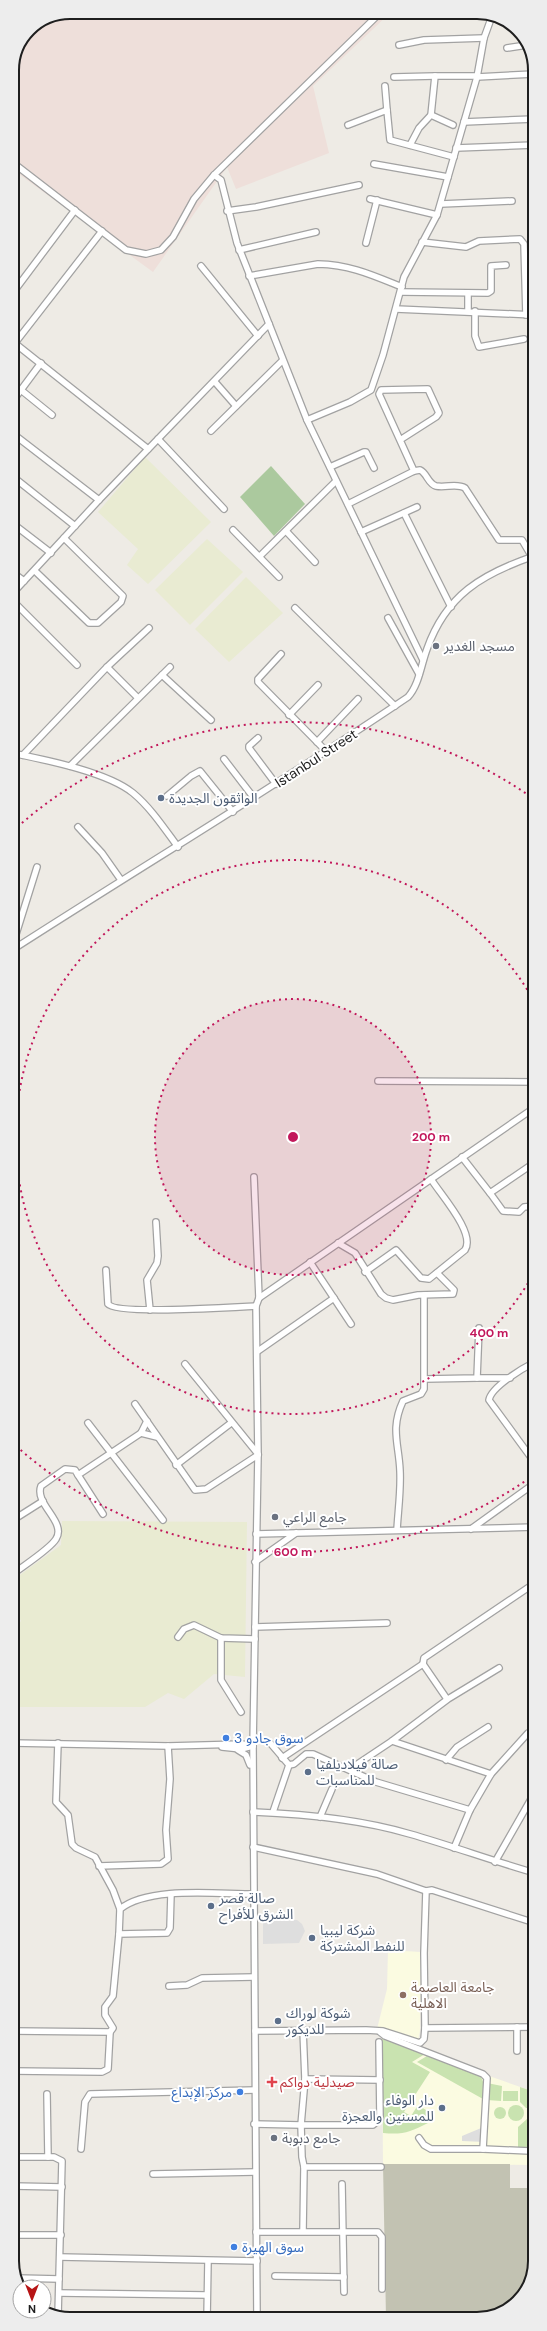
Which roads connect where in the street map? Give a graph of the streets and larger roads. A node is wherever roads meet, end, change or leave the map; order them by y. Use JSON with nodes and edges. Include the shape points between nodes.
{"nodes":[{"id":1,"x":374,"y":19,"type":"edge"},
{"id":2,"x":490,"y":21,"type":"edge"},
{"id":3,"x":484,"y":38,"type":"junction"},
{"id":4,"x":399,"y":45,"type":"dead end"},
{"id":5,"x":522,"y":46,"type":"edge"},
{"id":6,"x":507,"y":48,"type":"dead end"},
{"id":7,"x":528,"y":74,"type":"edge"},
{"id":8,"x":435,"y":76,"type":"junction"},
{"id":9,"x":394,"y":77,"type":"dead end"},
{"id":10,"x":478,"y":77,"type":"junction"},
{"id":11,"x":385,"y":86,"type":"dead end"},
{"id":12,"x":387,"y":110,"type":"junction"},
{"id":13,"x":431,"y":115,"type":"junction"},
{"id":14,"x":528,"y":119,"type":"edge"},
{"id":15,"x":464,"y":122,"type":"junction"},
{"id":16,"x":348,"y":125,"type":"dead end"},
{"id":17,"x":453,"y":125,"type":"dead end"},
{"id":18,"x":410,"y":145,"type":"junction"},
{"id":19,"x":528,"y":145,"type":"edge"},
{"id":20,"x":456,"y":148,"type":"junction"},
{"id":21,"x":454,"y":156,"type":"junction"},
{"id":22,"x":374,"y":164,"type":"dead end"},
{"id":23,"x":19,"y":167,"type":"edge"},
{"id":24,"x":214,"y":175,"type":"junction"},
{"id":25,"x":448,"y":177,"type":"junction"},
{"id":26,"x":359,"y":185,"type":"dead end"},
{"id":27,"x":370,"y":199,"type":"dead end"},
{"id":28,"x":376,"y":200,"type":"junction"},
{"id":29,"x":512,"y":201,"type":"dead end"},
{"id":30,"x":441,"y":204,"type":"junction"},
{"id":31,"x":75,"y":210,"type":"junction"},
{"id":32,"x":228,"y":211,"type":"junction"},
{"id":33,"x":437,"y":215,"type":"junction"},
{"id":34,"x":102,"y":231,"type":"junction"},
{"id":35,"x":316,"y":232,"type":"dead end"},
{"id":36,"x":422,"y":242,"type":"junction"},
{"id":37,"x":366,"y":243,"type":"dead end"},
{"id":38,"x":239,"y":250,"type":"junction"},
{"id":39,"x":506,"y":265,"type":"dead end"},
{"id":40,"x":201,"y":266,"type":"dead end"},
{"id":41,"x":249,"y":276,"type":"junction"},
{"id":42,"x":19,"y":285,"type":"edge"},
{"id":43,"x":401,"y":289,"type":"junction"},
{"id":44,"x":468,"y":293,"type":"junction"},
{"id":45,"x":396,"y":309,"type":"junction"},
{"id":46,"x":468,"y":311,"type":"junction"},
{"id":47,"x":475,"y":311,"type":"junction"},
{"id":48,"x":526,"y":315,"type":"joint"},
{"id":49,"x":269,"y":324,"type":"junction"},
{"id":50,"x":19,"y":336,"type":"edge"},
{"id":51,"x":258,"y":336,"type":"junction"},
{"id":52,"x":524,"y":339,"type":"dead end"},
{"id":53,"x":19,"y":346,"type":"edge"},
{"id":54,"x":282,"y":361,"type":"junction"},
{"id":55,"x":41,"y":363,"type":"junction"},
{"id":56,"x":214,"y":382,"type":"junction"},
{"id":57,"x":21,"y":390,"type":"junction"},
{"id":58,"x":371,"y":390,"type":"junction"},
{"id":59,"x":379,"y":392,"type":"junction"},
{"id":60,"x":19,"y":393,"type":"edge"},
{"id":61,"x":236,"y":406,"type":"junction"},
{"id":62,"x":52,"y":415,"type":"dead end"},
{"id":63,"x":307,"y":420,"type":"junction"},
{"id":64,"x":211,"y":431,"type":"dead end"},
{"id":65,"x":19,"y":437,"type":"edge"},
{"id":66,"x":158,"y":439,"type":"junction"},
{"id":67,"x":400,"y":440,"type":"junction"},
{"id":68,"x":148,"y":449,"type":"junction"},
{"id":69,"x":330,"y":467,"type":"junction"},
{"id":70,"x":374,"y":468,"type":"dead end"},
{"id":71,"x":414,"y":471,"type":"junction"},
{"id":72,"x":336,"y":481,"type":"junction"},
{"id":73,"x":19,"y":482,"type":"edge"},
{"id":74,"x":99,"y":500,"type":"junction"},
{"id":75,"x":348,"y":504,"type":"junction"},
{"id":76,"x":417,"y":507,"type":"dead end"},
{"id":77,"x":224,"y":509,"type":"dead end"},
{"id":78,"x":404,"y":513,"type":"junction"},
{"id":79,"x":75,"y":526,"type":"junction"},
{"id":80,"x":19,"y":528,"type":"edge"},
{"id":81,"x":233,"y":530,"type":"dead end"},
{"id":82,"x":286,"y":531,"type":"junction"},
{"id":83,"x":361,"y":532,"type":"junction"},
{"id":84,"x":64,"y":538,"type":"junction"},
{"id":85,"x":528,"y":549,"type":"edge"},
{"id":86,"x":51,"y":553,"type":"junction"},
{"id":87,"x":260,"y":556,"type":"junction"},
{"id":88,"x":528,"y":559,"type":"edge"},
{"id":89,"x":315,"y":562,"type":"dead end"},
{"id":90,"x":35,"y":570,"type":"junction"},
{"id":91,"x":19,"y":577,"type":"edge"},
{"id":92,"x":279,"y":577,"type":"dead end"},
{"id":93,"x":24,"y":581,"type":"junction"},
{"id":94,"x":19,"y":586,"type":"edge"},
{"id":95,"x":19,"y":607,"type":"edge"},
{"id":96,"x":451,"y":607,"type":"junction"},
{"id":97,"x":295,"y":608,"type":"dead end"},
{"id":98,"x":388,"y":618,"type":"dead end"},
{"id":99,"x":149,"y":628,"type":"dead end"},
{"id":100,"x":281,"y":654,"type":"dead end"},
{"id":101,"x":423,"y":660,"type":"junction"},
{"id":102,"x":77,"y":665,"type":"dead end"},
{"id":103,"x":108,"y":667,"type":"junction"},
{"id":104,"x":170,"y":667,"type":"dead end"},
{"id":105,"x":419,"y":674,"type":"junction"},
{"id":106,"x":162,"y":675,"type":"junction"},
{"id":107,"x":318,"y":685,"type":"dead end"},
{"id":108,"x":137,"y":697,"type":"junction"},
{"id":109,"x":358,"y":699,"type":"dead end"},
{"id":110,"x":395,"y":706,"type":"junction"},
{"id":111,"x":289,"y":715,"type":"junction"},
{"id":112,"x":211,"y":720,"type":"dead end"},
{"id":113,"x":258,"y":738,"type":"dead end"},
{"id":114,"x":317,"y":742,"type":"junction"},
{"id":115,"x":327,"y":752,"type":"junction"},
{"id":116,"x":19,"y":754,"type":"edge"},
{"id":117,"x":23,"y":755,"type":"junction"},
{"id":118,"x":224,"y":759,"type":"dead end"},
{"id":119,"x":70,"y":766,"type":"junction"},
{"id":120,"x":276,"y":784,"type":"junction"},
{"id":121,"x":168,"y":796,"type":"dead end"},
{"id":122,"x":254,"y":798,"type":"junction"},
{"id":123,"x":233,"y":812,"type":"junction"},
{"id":124,"x":78,"y":827,"type":"dead end"},
{"id":125,"x":178,"y":847,"type":"junction"},
{"id":126,"x":37,"y":868,"type":"dead end"},
{"id":127,"x":121,"y":880,"type":"junction"},
{"id":128,"x":19,"y":926,"type":"edge"},
{"id":129,"x":19,"y":945,"type":"edge"},
{"id":130,"x":378,"y":1081,"type":"dead end"},
{"id":131,"x":528,"y":1082,"type":"edge"},
{"id":132,"x":528,"y":1112,"type":"edge"},
{"id":133,"x":462,"y":1157,"type":"junction"},
{"id":134,"x":528,"y":1167,"type":"edge"},
{"id":135,"x":254,"y":1177,"type":"dead end"},
{"id":136,"x":431,"y":1179,"type":"junction"},
{"id":137,"x":490,"y":1193,"type":"junction"},
{"id":138,"x":528,"y":1206,"type":"edge"},
{"id":139,"x":156,"y":1222,"type":"dead end"},
{"id":140,"x":338,"y":1243,"type":"junction"},
{"id":141,"x":310,"y":1262,"type":"junction"},
{"id":142,"x":106,"y":1270,"type":"dead end"},
{"id":143,"x":365,"y":1272,"type":"junction"},
{"id":144,"x":437,"y":1273,"type":"junction"},
{"id":145,"x":424,"y":1295,"type":"junction"},
{"id":146,"x":259,"y":1298,"type":"junction"},
{"id":147,"x":334,"y":1298,"type":"junction"},
{"id":148,"x":256,"y":1306,"type":"junction"},
{"id":149,"x":150,"y":1310,"type":"junction"},
{"id":150,"x":351,"y":1324,"type":"dead end"},
{"id":151,"x":479,"y":1328,"type":"dead end"},
{"id":152,"x":258,"y":1350,"type":"junction"},
{"id":153,"x":185,"y":1364,"type":"dead end"},
{"id":154,"x":528,"y":1367,"type":"edge"},
{"id":155,"x":478,"y":1378,"type":"junction"},
{"id":156,"x":511,"y":1378,"type":"junction"},
{"id":157,"x":425,"y":1379,"type":"junction"},
{"id":158,"x":135,"y":1404,"type":"dead end"},
{"id":159,"x":147,"y":1421,"type":"junction"},
{"id":160,"x":88,"y":1423,"type":"dead end"},
{"id":161,"x":231,"y":1423,"type":"junction"},
{"id":162,"x":140,"y":1433,"type":"junction"},
{"id":163,"x":158,"y":1437,"type":"junction"},
{"id":164,"x":528,"y":1453,"type":"edge"},
{"id":165,"x":111,"y":1454,"type":"junction"},
{"id":166,"x":258,"y":1455,"type":"junction"},
{"id":167,"x":176,"y":1465,"type":"junction"},
{"id":168,"x":78,"y":1475,"type":"junction"},
{"id":169,"x":528,"y":1488,"type":"edge"},
{"id":170,"x":43,"y":1501,"type":"junction"},
{"id":171,"x":103,"y":1514,"type":"dead end"},
{"id":172,"x":19,"y":1516,"type":"edge"},
{"id":173,"x":163,"y":1520,"type":"dead end"},
{"id":174,"x":528,"y":1527,"type":"edge"},
{"id":175,"x":470,"y":1529,"type":"junction"},
{"id":176,"x":398,"y":1530,"type":"junction"},
{"id":177,"x":296,"y":1532,"type":"junction"},
{"id":178,"x":256,"y":1534,"type":"junction"},
{"id":179,"x":255,"y":1562,"type":"junction"},
{"id":180,"x":19,"y":1569,"type":"edge"},
{"id":181,"x":528,"y":1588,"type":"edge"},
{"id":182,"x":387,"y":1623,"type":"dead end"},
{"id":183,"x":255,"y":1627,"type":"junction"},
{"id":184,"x":178,"y":1637,"type":"dead end"},
{"id":185,"x":221,"y":1638,"type":"junction"},
{"id":186,"x":255,"y":1639,"type":"junction"},
{"id":187,"x":423,"y":1664,"type":"junction"},
{"id":188,"x":499,"y":1668,"type":"dead end"},
{"id":189,"x":447,"y":1699,"type":"junction"},
{"id":190,"x":241,"y":1712,"type":"dead end"},
{"id":191,"x":488,"y":1727,"type":"dead end"},
{"id":192,"x":528,"y":1733,"type":"edge"},
{"id":193,"x":392,"y":1741,"type":"junction"},
{"id":194,"x":19,"y":1743,"type":"edge"},
{"id":195,"x":58,"y":1743,"type":"junction"},
{"id":196,"x":271,"y":1744,"type":"dead end"},
{"id":197,"x":204,"y":1745,"type":"junction"},
{"id":198,"x":168,"y":1746,"type":"junction"},
{"id":199,"x":253,"y":1746,"type":"junction"},
{"id":200,"x":234,"y":1748,"type":"junction"},
{"id":201,"x":282,"y":1758,"type":"junction"},
{"id":202,"x":446,"y":1760,"type":"junction"},
{"id":203,"x":289,"y":1765,"type":"junction"},
{"id":204,"x":350,"y":1769,"type":"junction"},
{"id":205,"x":491,"y":1774,"type":"junction"},
{"id":206,"x":253,"y":1778,"type":"junction"},
{"id":207,"x":332,"y":1789,"type":"dead end"},
{"id":208,"x":528,"y":1804,"type":"edge"},
{"id":209,"x":470,"y":1810,"type":"junction"},
{"id":210,"x":253,"y":1812,"type":"junction"},
{"id":211,"x":273,"y":1812,"type":"junction"},
{"id":212,"x":320,"y":1817,"type":"junction"},
{"id":213,"x":254,"y":1847,"type":"junction"},
{"id":214,"x":454,"y":1848,"type":"junction"},
{"id":215,"x":495,"y":1862,"type":"junction"},
{"id":216,"x":98,"y":1866,"type":"junction"},
{"id":217,"x":528,"y":1871,"type":"edge"},
{"id":218,"x":426,"y":1891,"type":"junction"},
{"id":219,"x":171,"y":1894,"type":"junction"},
{"id":220,"x":254,"y":1894,"type":"junction"},
{"id":221,"x":120,"y":1909,"type":"junction"},
{"id":222,"x":528,"y":1921,"type":"edge"},
{"id":223,"x":119,"y":1934,"type":"junction"},
{"id":224,"x":254,"y":1977,"type":"junction"},
{"id":225,"x":168,"y":1986,"type":"dead end"},
{"id":226,"x":517,"y":2027,"type":"junction"},
{"id":227,"x":528,"y":2027,"type":"edge"},
{"id":228,"x":425,"y":2028,"type":"junction"},
{"id":229,"x":303,"y":2030,"type":"junction"},
{"id":230,"x":19,"y":2031,"type":"edge"},
{"id":231,"x":255,"y":2031,"type":"junction"},
{"id":232,"x":379,"y":2031,"type":"junction"},
{"id":233,"x":110,"y":2032,"type":"junction"},
{"id":234,"x":379,"y":2042,"type":"dead end"},
{"id":235,"x":517,"y":2051,"type":"dead end"},
{"id":236,"x":19,"y":2071,"type":"edge"},
{"id":237,"x":305,"y":2079,"type":"junction"},
{"id":238,"x":380,"y":2080,"type":"junction"},
{"id":239,"x":255,"y":2090,"type":"junction"},
{"id":240,"x":47,"y":2094,"type":"dead end"},
{"id":241,"x":254,"y":2124,"type":"junction"},
{"id":242,"x":301,"y":2125,"type":"junction"},
{"id":243,"x":419,"y":2138,"type":"dead end"},
{"id":244,"x":483,"y":2148,"type":"junction"},
{"id":245,"x":81,"y":2149,"type":"dead end"},
{"id":246,"x":528,"y":2151,"type":"edge"},
{"id":247,"x":48,"y":2156,"type":"junction"},
{"id":248,"x":19,"y":2157,"type":"edge"},
{"id":249,"x":304,"y":2167,"type":"junction"},
{"id":250,"x":381,"y":2167,"type":"dead end"},
{"id":251,"x":255,"y":2172,"type":"junction"},
{"id":252,"x":153,"y":2174,"type":"dead end"},
{"id":253,"x":342,"y":2184,"type":"dead end"},
{"id":254,"x":19,"y":2186,"type":"edge"},
{"id":255,"x":62,"y":2187,"type":"junction"},
{"id":256,"x":303,"y":2231,"type":"junction"},
{"id":257,"x":343,"y":2231,"type":"junction"},
{"id":258,"x":256,"y":2232,"type":"junction"},
{"id":259,"x":19,"y":2234,"type":"edge"},
{"id":260,"x":61,"y":2235,"type":"junction"},
{"id":261,"x":60,"y":2257,"type":"junction"},
{"id":262,"x":208,"y":2261,"type":"junction"},
{"id":263,"x":257,"y":2261,"type":"junction"},
{"id":264,"x":275,"y":2276,"type":"dead end"},
{"id":265,"x":344,"y":2277,"type":"junction"},
{"id":266,"x":22,"y":2278,"type":"edge"},
{"id":267,"x":60,"y":2279,"type":"junction"},
{"id":268,"x":382,"y":2289,"type":"dead end"},
{"id":269,"x":344,"y":2292,"type":"dead end"},
{"id":270,"x":59,"y":2293,"type":"junction"},
{"id":271,"x":207,"y":2295,"type":"junction"},
{"id":272,"x":58,"y":2310,"type":"edge"},
{"id":273,"x":207,"y":2312,"type":"edge"},
{"id":274,"x":257,"y":2312,"type":"edge"}],
"edges":[{"from":1,"to":24,"type":"street"},
{"from":2,"to":3,"type":"street"},
{"from":3,"to":4,"type":"street","via":[[424,40]]},
{"from":3,"to":10,"type":"street"},
{"from":5,"to":6,"type":"street"},
{"from":7,"to":10,"type":"street"},
{"from":8,"to":9,"type":"street"},
{"from":8,"to":10,"type":"street"},
{"from":8,"to":13,"type":"street"},
{"from":10,"to":15,"type":"street"},
{"from":11,"to":12,"type":"street"},
{"from":12,"to":16,"type":"street"},
{"from":12,"to":18,"type":"street","via":[[390,140]]},
{"from":13,"to":17,"type":"street"},
{"from":13,"to":18,"type":"street","via":[[418,128]]},
{"from":14,"to":15,"type":"street"},
{"from":15,"to":20,"type":"street"},
{"from":18,"to":21,"type":"street"},
{"from":19,"to":20,"type":"street"},
{"from":20,"to":21,"type":"street"},
{"from":21,"to":25,"type":"street"},
{"from":22,"to":25,"type":"street"},
{"from":23,"to":31,"type":"street"},
{"from":24,"to":32,"type":"street","via":[[221,180]]},
{"from":24,"to":34,"type":"street","via":[[194,199],[173,237],[161,250],[146,254],[126,250]]},
{"from":25,"to":30,"type":"street"},
{"from":26,"to":32,"type":"street"},
{"from":27,"to":28,"type":"street"},
{"from":28,"to":33,"type":"street"},
{"from":28,"to":37,"type":"street"},
{"from":29,"to":30,"type":"street"},
{"from":30,"to":33,"type":"street"},
{"from":31,"to":34,"type":"street"},
{"from":31,"to":42,"type":"street"},
{"from":32,"to":38,"type":"street"},
{"from":33,"to":36,"type":"street"},
{"from":34,"to":50,"type":"street"},
{"from":35,"to":38,"type":"street"},
{"from":36,"to":43,"type":"street"},
{"from":36,"to":48,"type":"street","via":[[466,247],[479,241],[520,239],[524,244]]},
{"from":38,"to":41,"type":"street"},
{"from":39,"to":44,"type":"street","via":[[490,268],[491,291]]},
{"from":40,"to":51,"type":"street"},
{"from":41,"to":43,"type":"street","via":[[330,264],[369,272]]},
{"from":41,"to":49,"type":"street"},
{"from":43,"to":44,"type":"street"},
{"from":43,"to":45,"type":"street"},
{"from":44,"to":46,"type":"street"},
{"from":45,"to":46,"type":"street"},
{"from":45,"to":58,"type":"street"},
{"from":46,"to":47,"type":"street"},
{"from":47,"to":48,"type":"street"},
{"from":47,"to":52,"type":"street","via":[[475,336],[479,347]]},
{"from":49,"to":51,"type":"street"},
{"from":49,"to":54,"type":"street"},
{"from":51,"to":56,"type":"street"},
{"from":53,"to":55,"type":"street"},
{"from":54,"to":61,"type":"street"},
{"from":54,"to":63,"type":"street"},
{"from":55,"to":57,"type":"street"},
{"from":55,"to":68,"type":"street"},
{"from":56,"to":61,"type":"street"},
{"from":56,"to":66,"type":"street"},
{"from":57,"to":60,"type":"street"},
{"from":57,"to":62,"type":"street"},
{"from":58,"to":59,"type":"street"},
{"from":58,"to":63,"type":"street"},
{"from":59,"to":67,"type":"street"},
{"from":59,"to":67,"type":"street","via":[[425,388],[431,393],[439,413]]},
{"from":61,"to":64,"type":"street"},
{"from":63,"to":69,"type":"street"},
{"from":65,"to":74,"type":"street"},
{"from":66,"to":68,"type":"street"},
{"from":66,"to":77,"type":"street"},
{"from":67,"to":71,"type":"street"},
{"from":68,"to":74,"type":"street"},
{"from":69,"to":70,"type":"street","via":[[366,452]]},
{"from":69,"to":72,"type":"street"},
{"from":71,"to":75,"type":"street"},
{"from":71,"to":85,"type":"street","via":[[423,471],[436,486],[465,488],[499,540],[522,540]]},
{"from":72,"to":75,"type":"street"},
{"from":72,"to":82,"type":"street"},
{"from":73,"to":79,"type":"street"},
{"from":74,"to":79,"type":"street"},
{"from":75,"to":83,"type":"street"},
{"from":76,"to":78,"type":"street"},
{"from":78,"to":83,"type":"street"},
{"from":78,"to":96,"type":"street"},
{"from":79,"to":84,"type":"street"},
{"from":80,"to":86,"type":"street"},
{"from":81,"to":87,"type":"street"},
{"from":82,"to":87,"type":"street"},
{"from":82,"to":89,"type":"street"},
{"from":83,"to":101,"type":"street"},
{"from":84,"to":86,"type":"street"},
{"from":84,"to":90,"type":"street","via":[[123,596],[121,602],[98,623],[89,623]]},
{"from":86,"to":90,"type":"street"},
{"from":87,"to":92,"type":"street"},
{"from":88,"to":96,"type":"street","name":"Istanbul Street","via":[[480,579],[462,593]]},
{"from":90,"to":93,"type":"street"},
{"from":91,"to":93,"type":"street"},
{"from":93,"to":94,"type":"street"},
{"from":95,"to":102,"type":"street"},
{"from":96,"to":101,"type":"street","name":"Istanbul Street","via":[[432,635]]},
{"from":97,"to":110,"type":"street"},
{"from":98,"to":105,"type":"street"},
{"from":99,"to":103,"type":"street"},
{"from":100,"to":111,"type":"street","via":[[258,682]]},
{"from":101,"to":105,"type":"street","name":"Istanbul Street"},
{"from":103,"to":108,"type":"street"},
{"from":103,"to":117,"type":"street"},
{"from":104,"to":106,"type":"street"},
{"from":105,"to":110,"type":"street","name":"Istanbul Street","via":[[412,693]]},
{"from":106,"to":108,"type":"street"},
{"from":106,"to":112,"type":"street"},
{"from":107,"to":111,"type":"street"},
{"from":108,"to":119,"type":"street"},
{"from":109,"to":114,"type":"street"},
{"from":110,"to":115,"type":"street","name":"Istanbul Street"},
{"from":111,"to":114,"type":"street"},
{"from":113,"to":120,"type":"street","via":[[249,748]]},
{"from":114,"to":115,"type":"street"},
{"from":115,"to":120,"type":"street","name":"Istanbul Street"},
{"from":116,"to":117,"type":"street"},
{"from":117,"to":119,"type":"street"},
{"from":118,"to":122,"type":"street"},
{"from":119,"to":125,"type":"street","via":[[133,793],[156,816]]},
{"from":120,"to":122,"type":"street","name":"Istanbul Street"},
{"from":121,"to":123,"type":"street","via":[[200,771]]},
{"from":122,"to":123,"type":"street","name":"Istanbul Street"},
{"from":123,"to":125,"type":"street","name":"Istanbul Street"},
{"from":124,"to":127,"type":"street","via":[[102,853]]},
{"from":125,"to":127,"type":"street","name":"Istanbul Street"},
{"from":126,"to":128,"type":"street"},
{"from":127,"to":129,"type":"street","name":"Istanbul Street"},
{"from":130,"to":131,"type":"street"},
{"from":132,"to":133,"type":"street"},
{"from":133,"to":136,"type":"street"},
{"from":133,"to":137,"type":"street"},
{"from":134,"to":137,"type":"street"},
{"from":135,"to":146,"type":"street"},
{"from":136,"to":140,"type":"street"},
{"from":136,"to":144,"type":"street","via":[[468,1238],[465,1250]]},
{"from":137,"to":138,"type":"street","via":[[503,1211],[518,1212]]},
{"from":139,"to":149,"type":"street","via":[[157,1263],[147,1280]]},
{"from":140,"to":141,"type":"street"},
{"from":140,"to":143,"type":"street","via":[[355,1253]]},
{"from":141,"to":146,"type":"street"},
{"from":141,"to":147,"type":"street"},
{"from":142,"to":149,"type":"street","via":[[108,1301],[111,1307]]},
{"from":143,"to":144,"type":"street","via":[[396,1250],[421,1278],[429,1279]]},
{"from":143,"to":145,"type":"street","via":[[381,1294],[390,1299]]},
{"from":144,"to":145,"type":"street","via":[[454,1293]]},
{"from":145,"to":157,"type":"street"},
{"from":146,"to":148,"type":"street"},
{"from":147,"to":150,"type":"street"},
{"from":147,"to":152,"type":"street"},
{"from":148,"to":149,"type":"street"},
{"from":148,"to":152,"type":"street"},
{"from":151,"to":155,"type":"street"},
{"from":152,"to":166,"type":"street"},
{"from":153,"to":161,"type":"street"},
{"from":154,"to":156,"type":"street"},
{"from":155,"to":156,"type":"street"},
{"from":155,"to":157,"type":"street"},
{"from":156,"to":164,"type":"street","via":[[493,1392],[489,1400]]},
{"from":157,"to":176,"type":"street","via":[[423,1391],[403,1401],[397,1419],[395,1439],[400,1458]]},
{"from":158,"to":159,"type":"street"},
{"from":159,"to":162,"type":"street"},
{"from":159,"to":163,"type":"street"},
{"from":160,"to":165,"type":"street"},
{"from":161,"to":166,"type":"street"},
{"from":161,"to":167,"type":"street"},
{"from":162,"to":163,"type":"street"},
{"from":162,"to":165,"type":"street"},
{"from":163,"to":167,"type":"street"},
{"from":165,"to":168,"type":"street"},
{"from":165,"to":173,"type":"street"},
{"from":166,"to":167,"type":"street","via":[[202,1491],[192,1488]]},
{"from":166,"to":178,"type":"street"},
{"from":168,"to":170,"type":"street","via":[[75,1470],[65,1469],[41,1486]]},
{"from":168,"to":171,"type":"street"},
{"from":169,"to":175,"type":"street"},
{"from":170,"to":172,"type":"street"},
{"from":170,"to":180,"type":"street","via":[[58,1528],[56,1540]]},
{"from":174,"to":175,"type":"street"},
{"from":175,"to":176,"type":"street"},
{"from":176,"to":177,"type":"street"},
{"from":177,"to":178,"type":"street"},
{"from":177,"to":179,"type":"street"},
{"from":178,"to":179,"type":"street"},
{"from":179,"to":183,"type":"street"},
{"from":181,"to":187,"type":"street","via":[[425,1657]]},
{"from":182,"to":183,"type":"street"},
{"from":183,"to":186,"type":"street"},
{"from":184,"to":185,"type":"street","via":[[184,1629],[194,1625]]},
{"from":185,"to":186,"type":"street"},
{"from":185,"to":190,"type":"street","via":[[221,1680]]},
{"from":186,"to":199,"type":"street"},
{"from":187,"to":189,"type":"street"},
{"from":187,"to":201,"type":"street"},
{"from":188,"to":189,"type":"street"},
{"from":189,"to":193,"type":"street"},
{"from":191,"to":202,"type":"street","via":[[457,1747]]},
{"from":192,"to":205,"type":"street"},
{"from":193,"to":202,"type":"street"},
{"from":193,"to":204,"type":"street"},
{"from":194,"to":195,"type":"street"},
{"from":195,"to":198,"type":"street"},
{"from":195,"to":216,"type":"street","via":[[56,1802],[68,1815],[72,1844],[95,1857]]},
{"from":196,"to":201,"type":"street"},
{"from":197,"to":198,"type":"street"},
{"from":197,"to":199,"type":"street"},
{"from":197,"to":200,"type":"street"},
{"from":198,"to":216,"type":"street","via":[[168,1859],[161,1864]]},
{"from":199,"to":200,"type":"street"},
{"from":199,"to":206,"type":"street"},
{"from":200,"to":206,"type":"street","via":[[248,1756]]},
{"from":201,"to":203,"type":"street"},
{"from":202,"to":205,"type":"street"},
{"from":203,"to":204,"type":"street","via":[[306,1754],[311,1754]]},
{"from":203,"to":211,"type":"street"},
{"from":204,"to":209,"type":"street","via":[[376,1782]]},
{"from":205,"to":209,"type":"street"},
{"from":206,"to":210,"type":"street"},
{"from":207,"to":212,"type":"street"},
{"from":208,"to":215,"type":"street"},
{"from":209,"to":214,"type":"street"},
{"from":210,"to":211,"type":"street"},
{"from":210,"to":213,"type":"street"},
{"from":211,"to":212,"type":"street"},
{"from":212,"to":214,"type":"street","via":[[371,1825]]},
{"from":213,"to":218,"type":"street","via":[[377,1874]]},
{"from":213,"to":220,"type":"street"},
{"from":214,"to":215,"type":"street"},
{"from":215,"to":217,"type":"street"},
{"from":216,"to":221,"type":"street","via":[[113,1890]]},
{"from":218,"to":222,"type":"street","via":[[432,1890]]},
{"from":218,"to":228,"type":"street"},
{"from":219,"to":220,"type":"street"},
{"from":219,"to":221,"type":"street","via":[[131,1901]]},
{"from":219,"to":223,"type":"street","via":[[170,1928],[167,1933]]},
{"from":220,"to":224,"type":"street"},
{"from":221,"to":223,"type":"street"},
{"from":223,"to":233,"type":"street","via":[[113,1996],[105,2007],[105,2015],[113,2028]]},
{"from":224,"to":225,"type":"street","via":[[202,1978],[187,1985]]},
{"from":224,"to":231,"type":"street"},
{"from":226,"to":227,"type":"street"},
{"from":226,"to":228,"type":"street"},
{"from":226,"to":235,"type":"street"},
{"from":228,"to":232,"type":"street","via":[[424,2039],[417,2044]]},
{"from":229,"to":231,"type":"street"},
{"from":229,"to":232,"type":"street"},
{"from":229,"to":237,"type":"street"},
{"from":230,"to":233,"type":"street"},
{"from":231,"to":239,"type":"street"},
{"from":232,"to":244,"type":"street","via":[[385,2036],[486,2076]]},
{"from":233,"to":236,"type":"street","via":[[109,2067],[106,2071]]},
{"from":234,"to":238,"type":"street"},
{"from":237,"to":238,"type":"street"},
{"from":237,"to":242,"type":"street"},
{"from":238,"to":242,"type":"street","via":[[381,2116],[377,2123]]},
{"from":239,"to":241,"type":"street"},
{"from":239,"to":245,"type":"street","via":[[90,2094],[84,2102]]},
{"from":240,"to":247,"type":"street"},
{"from":241,"to":242,"type":"street"},
{"from":241,"to":251,"type":"street"},
{"from":242,"to":249,"type":"street"},
{"from":243,"to":244,"type":"street","via":[[424,2146],[431,2149]]},
{"from":244,"to":246,"type":"street"},
{"from":247,"to":248,"type":"street"},
{"from":247,"to":255,"type":"street","via":[[58,2157],[62,2161]]},
{"from":249,"to":250,"type":"street"},
{"from":249,"to":256,"type":"street"},
{"from":251,"to":252,"type":"street"},
{"from":251,"to":258,"type":"street"},
{"from":253,"to":257,"type":"street"},
{"from":254,"to":255,"type":"street"},
{"from":255,"to":260,"type":"street"},
{"from":256,"to":257,"type":"street"},
{"from":256,"to":258,"type":"street"},
{"from":257,"to":265,"type":"street"},
{"from":257,"to":268,"type":"street","via":[[376,2231],[381,2234]]},
{"from":258,"to":263,"type":"street"},
{"from":259,"to":260,"type":"street"},
{"from":260,"to":261,"type":"street"},
{"from":261,"to":262,"type":"street"},
{"from":261,"to":267,"type":"street"},
{"from":262,"to":263,"type":"street"},
{"from":262,"to":271,"type":"street"},
{"from":263,"to":274,"type":"street"},
{"from":264,"to":265,"type":"street"},
{"from":265,"to":269,"type":"street"},
{"from":266,"to":267,"type":"street"},
{"from":267,"to":270,"type":"street"},
{"from":270,"to":271,"type":"street"},
{"from":270,"to":272,"type":"street"},
{"from":271,"to":273,"type":"street"}]}
